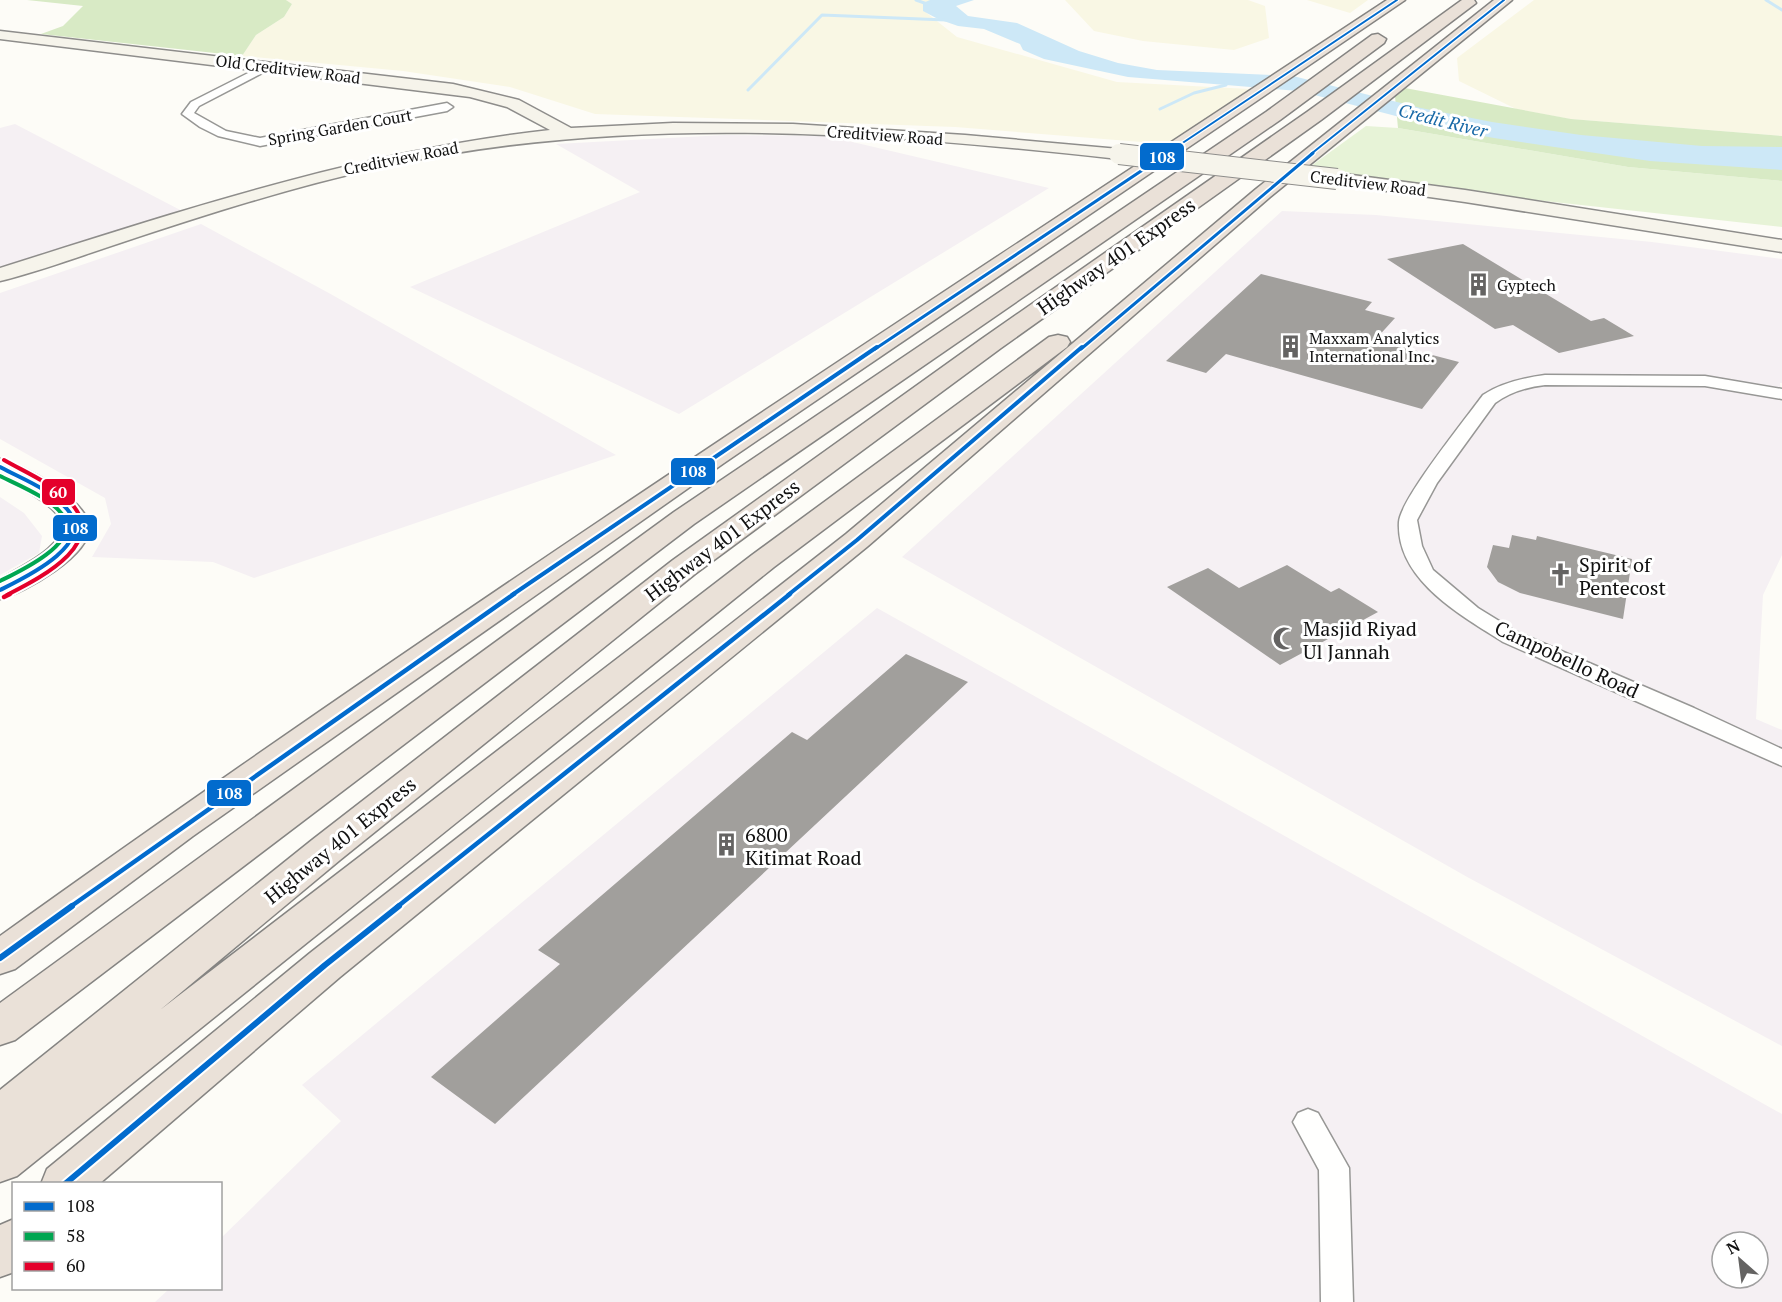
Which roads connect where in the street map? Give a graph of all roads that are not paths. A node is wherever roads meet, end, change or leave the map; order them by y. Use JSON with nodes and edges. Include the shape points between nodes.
{"nodes":[{"id":1,"x":1397,"y":0,"type":"edge"},
{"id":2,"x":1471,"y":0,"type":"edge"},
{"id":3,"x":1504,"y":0,"type":"edge"},
{"id":4,"x":1392,"y":30,"type":"dead end"},
{"id":5,"x":0,"y":35,"type":"edge"},
{"id":6,"x":266,"y":67,"type":"junction"},
{"id":7,"x":447,"y":107,"type":"dead end"},
{"id":8,"x":567,"y":133,"type":"junction"},
{"id":9,"x":1263,"y":193,"type":"junction"},
{"id":10,"x":1782,"y":246,"type":"edge"},
{"id":11,"x":0,"y":275,"type":"edge"},
{"id":12,"x":1782,"y":394,"type":"edge"},
{"id":13,"x":0,"y":467,"type":"edge"},
{"id":14,"x":0,"y":590,"type":"edge"},
{"id":15,"x":1782,"y":758,"type":"edge"},
{"id":16,"x":0,"y":958,"type":"edge"},
{"id":17,"x":325,"y":965,"type":"junction"},
{"id":18,"x":0,"y":1028,"type":"edge"},
{"id":19,"x":0,"y":1117,"type":"edge"},
{"id":20,"x":1308,"y":1122,"type":"dead end"},
{"id":21,"x":0,"y":1161,"type":"edge"},
{"id":22,"x":66,"y":1182,"type":"edge"},
{"id":23,"x":81,"y":1182,"type":"edge"},
{"id":24,"x":12,"y":1228,"type":"edge"},
{"id":25,"x":0,"y":1237,"type":"edge"},
{"id":26,"x":12,"y":1244,"type":"edge"},
{"id":27,"x":0,"y":1254,"type":"edge"},
{"id":28,"x":1337,"y":1302,"type":"edge"}],
"edges":[{"from":1,"to":16,"type":"highway","via":[[654,498],[189,819]]},
{"from":2,"to":19,"type":"highway","name":"Highway 401 Express","via":[[722,538],[326,850]]},
{"from":3,"to":9,"type":"highway"},
{"from":4,"to":18,"type":"highway","name":"Highway 401 Express","via":[[684,518]]},
{"from":5,"to":6,"type":"main road","name":"Old Creditview Road"},
{"from":6,"to":7,"type":"street","name":"Spring Garden Court","via":[[195,104],[188,114],[240,140],[260,142]]},
{"from":6,"to":8,"type":"main road","name":"Old Creditview Road","via":[[485,94],[529,110]]},
{"from":8,"to":10,"type":"main road","name":"Creditview Road","bridge":true,"via":[[747,127],[1007,143],[1465,196]]},
{"from":8,"to":11,"type":"main road","name":"Creditview Road","via":[[436,150],[334,172]]},
{"from":9,"to":17,"type":"highway","via":[[857,540]]},
{"from":9,"to":21,"type":"highway","via":[[763,561]]},
{"from":12,"to":15,"type":"street","name":"Campobello Road","via":[[1705,381],[1545,380],[1508,389],[1489,399],[1428,483],[1408,520],[1412,546],[1424,573],[1500,631]]},
{"from":13,"to":14,"type":"main road","via":[[55,500],[74,517],[76,525],[70,541],[54,559]]},
{"from":17,"to":22,"type":"highway"},
{"from":17,"to":23,"type":"highway"},
{"from":20,"to":28,"type":"street","via":[[1334,1168]]},
{"from":24,"to":25,"type":"highway"},
{"from":26,"to":27,"type":"highway"}]}
